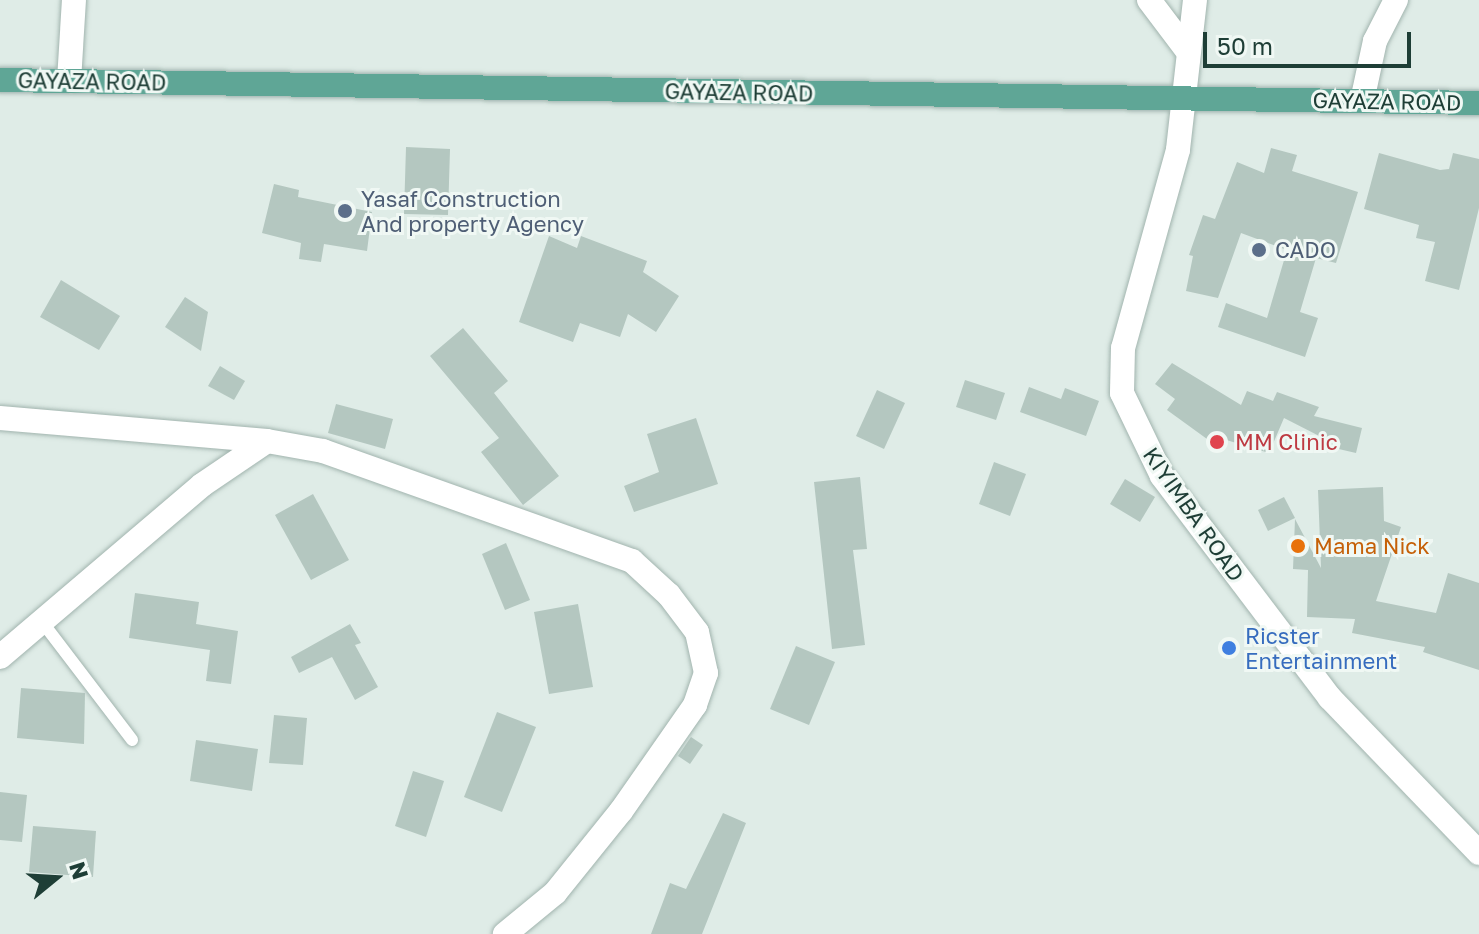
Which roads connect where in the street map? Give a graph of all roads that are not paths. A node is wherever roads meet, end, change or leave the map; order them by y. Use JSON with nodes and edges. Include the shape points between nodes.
{"nodes":[{"id":1,"x":74,"y":0,"type":"edge"},
{"id":2,"x":1149,"y":0,"type":"edge"},
{"id":3,"x":1195,"y":0,"type":"edge"},
{"id":4,"x":1396,"y":0,"type":"edge"},
{"id":5,"x":1186,"y":49,"type":"junction"},
{"id":6,"x":0,"y":80,"type":"edge"},
{"id":7,"x":69,"y":81,"type":"junction"},
{"id":8,"x":1182,"y":99,"type":"junction"},
{"id":9,"x":1362,"y":101,"type":"junction"},
{"id":10,"x":1479,"y":103,"type":"edge"},
{"id":11,"x":0,"y":418,"type":"edge"},
{"id":12,"x":267,"y":441,"type":"junction"},
{"id":13,"x":43,"y":623,"type":"junction"},
{"id":14,"x":0,"y":657,"type":"edge"},
{"id":15,"x":132,"y":740,"type":"dead end"},
{"id":16,"x":1479,"y":853,"type":"edge"},
{"id":17,"x":505,"y":934,"type":"edge"}],
"edges":[{"from":1,"to":7,"type":"street"},
{"from":2,"to":5,"type":"street"},
{"from":3,"to":5,"type":"street","name":"KIYIMBA ROAD"},
{"from":4,"to":9,"type":"street","via":[[1375,41]]},
{"from":5,"to":8,"type":"street","name":"KIYIMBA ROAD"},
{"from":6,"to":7,"type":"main road","name":"GAYAZA ROAD"},
{"from":7,"to":8,"type":"main road","name":"GAYAZA ROAD"},
{"from":8,"to":9,"type":"main road","name":"GAYAZA ROAD"},
{"from":8,"to":16,"type":"street","name":"KIYIMBA ROAD","via":[[1178,150],[1123,348],[1122,393],[1134,428],[1162,476],[1330,698]]},
{"from":9,"to":10,"type":"main road","name":"GAYAZA ROAD"},
{"from":11,"to":12,"type":"street"},
{"from":12,"to":13,"type":"street","via":[[202,485]]},
{"from":12,"to":17,"type":"street","via":[[323,451],[632,561],[669,595],[697,632],[706,673],[695,705],[555,893]]},
{"from":13,"to":14,"type":"street"},
{"from":13,"to":15,"type":"lane"}]}
